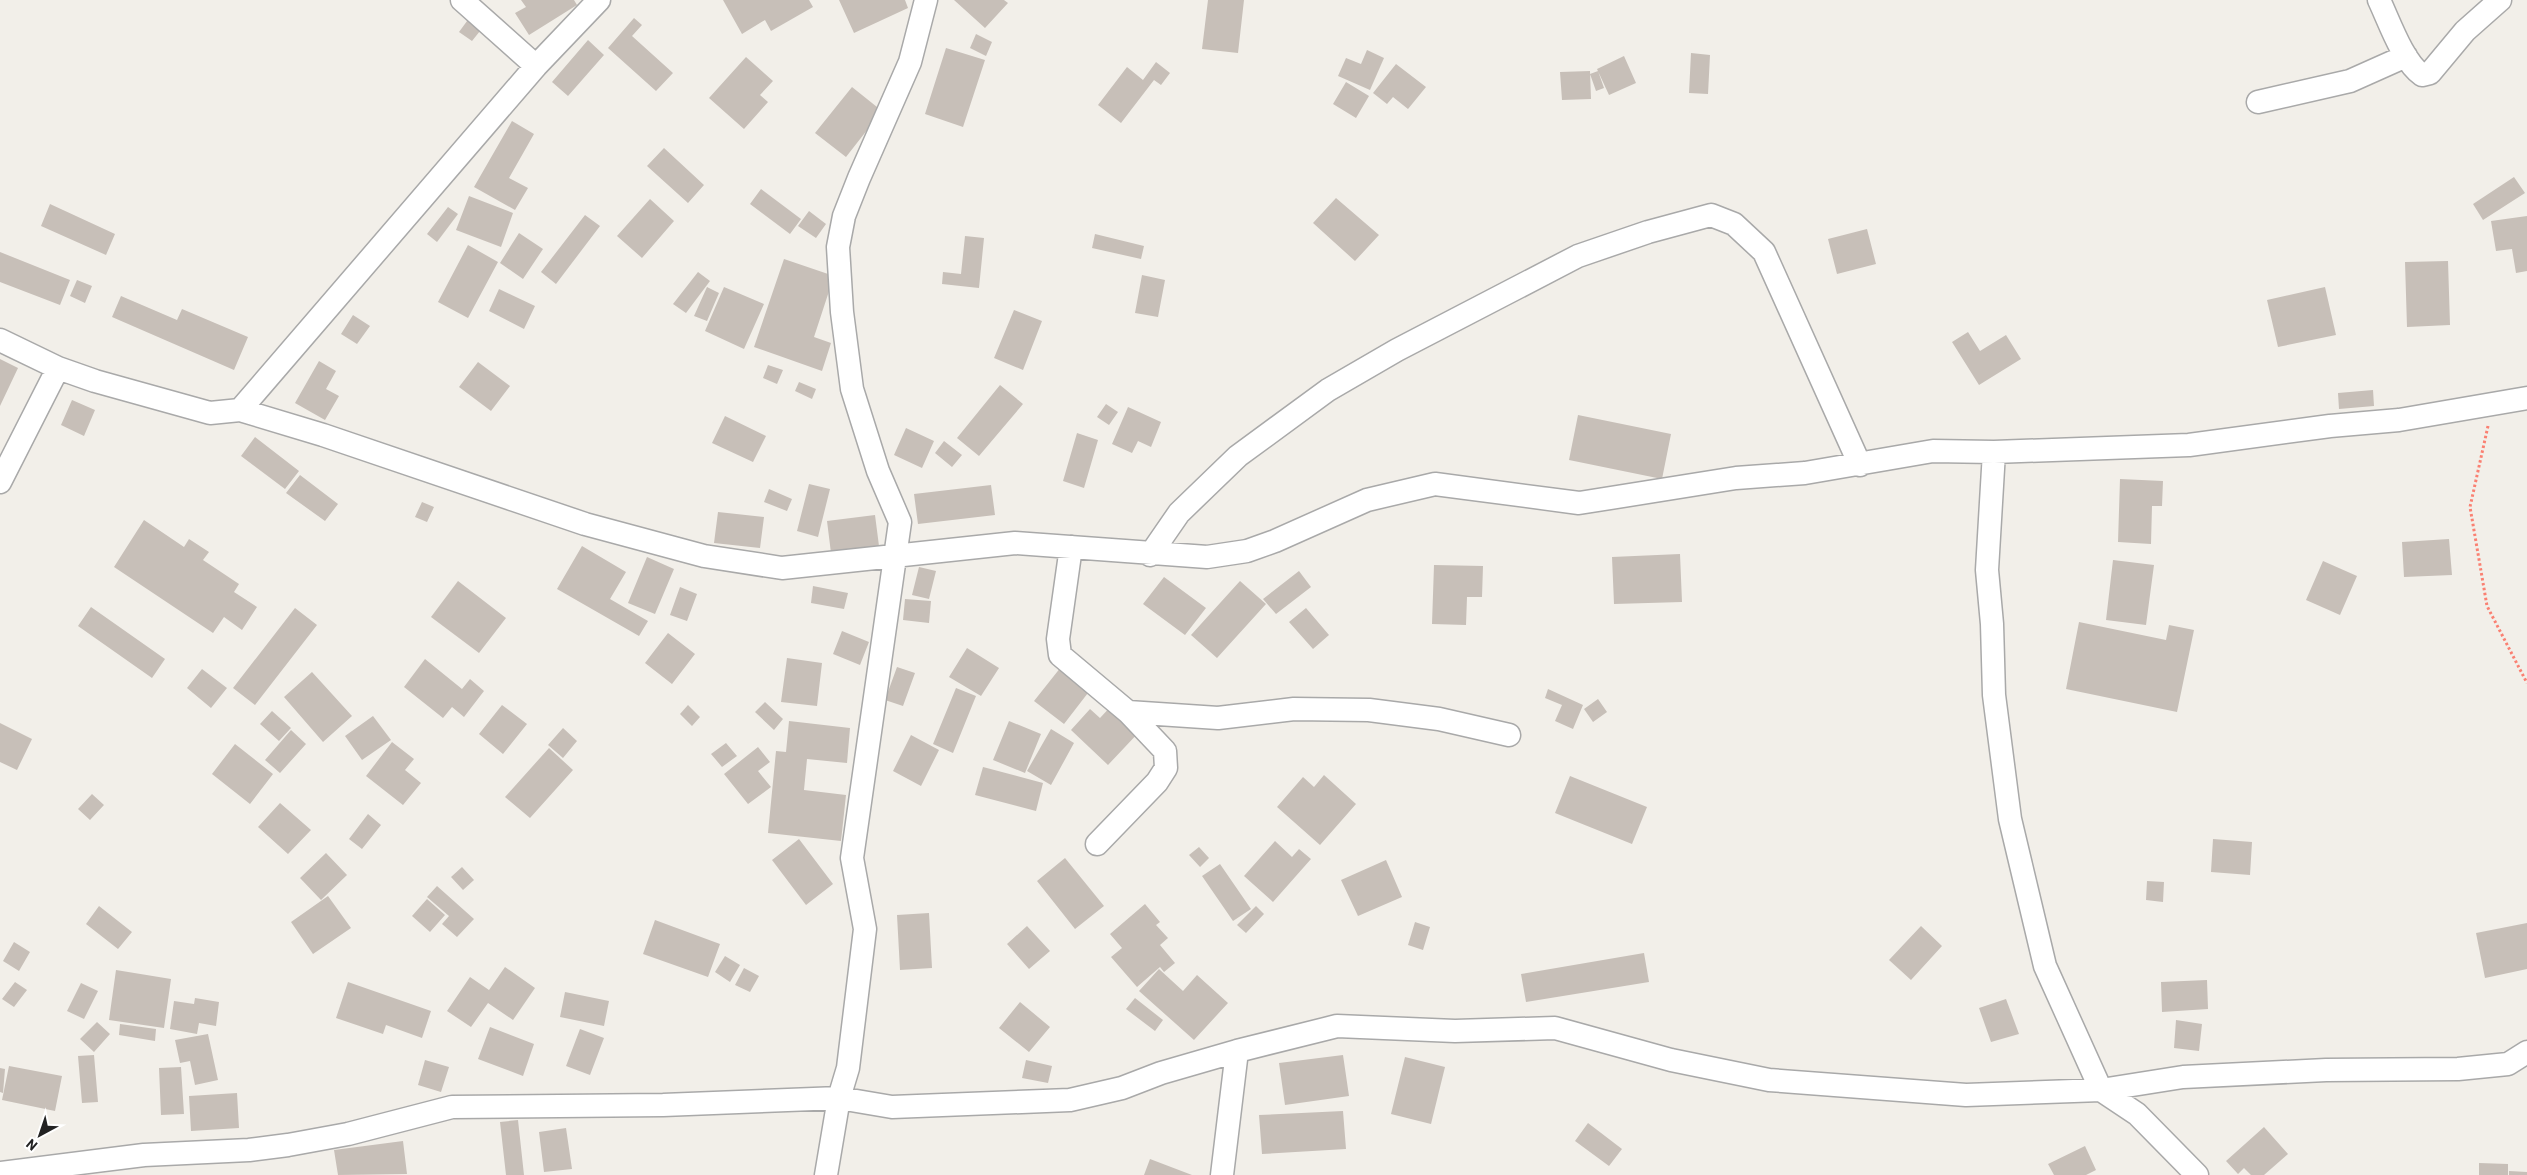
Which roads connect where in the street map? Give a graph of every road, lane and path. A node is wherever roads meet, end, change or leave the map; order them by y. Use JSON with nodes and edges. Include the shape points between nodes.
{"nodes":[{"id":1,"x":462,"y":0,"type":"edge"},
{"id":2,"x":599,"y":0,"type":"edge"},
{"id":3,"x":926,"y":0,"type":"edge"},
{"id":4,"x":2380,"y":0,"type":"edge"},
{"id":5,"x":2500,"y":0,"type":"edge"},
{"id":6,"x":2406,"y":56,"type":"junction"},
{"id":7,"x":536,"y":66,"type":"junction"},
{"id":8,"x":2258,"y":102,"type":"dead end"},
{"id":9,"x":0,"y":340,"type":"edge"},
{"id":10,"x":58,"y":368,"type":"junction"},
{"id":11,"x":2527,"y":398,"type":"edge"},
{"id":12,"x":2493,"y":405,"type":"junction"},
{"id":13,"x":240,"y":410,"type":"junction"},
{"id":14,"x":1994,"y":452,"type":"junction"},
{"id":15,"x":1860,"y":465,"type":"junction"},
{"id":16,"x":0,"y":482,"type":"edge"},
{"id":17,"x":1071,"y":547,"type":"junction"},
{"id":18,"x":1150,"y":555,"type":"junction"},
{"id":19,"x":896,"y":558,"type":"junction"},
{"id":20,"x":2527,"y":683,"type":"edge"},
{"id":21,"x":1128,"y":712,"type":"junction"},
{"id":22,"x":1508,"y":735,"type":"dead end"},
{"id":23,"x":1097,"y":844,"type":"dead end"},
{"id":24,"x":1237,"y":1051,"type":"junction"},
{"id":25,"x":2527,"y":1052,"type":"edge"},
{"id":26,"x":2101,"y":1090,"type":"junction"},
{"id":27,"x":839,"y":1098,"type":"junction"},
{"id":28,"x":0,"y":1173,"type":"edge"},
{"id":29,"x":826,"y":1175,"type":"edge"},
{"id":30,"x":1222,"y":1175,"type":"edge"},
{"id":31,"x":2197,"y":1175,"type":"edge"}],
"edges":[{"from":1,"to":7,"type":"street"},
{"from":2,"to":7,"type":"street"},
{"from":3,"to":19,"type":"street","via":[[910,62],[844,216],[838,247],[852,389],[878,471],[900,522]]},
{"from":4,"to":6,"type":"street"},
{"from":5,"to":6,"type":"street","via":[[2465,31],[2430,73],[2422,74],[2416,70]]},
{"from":6,"to":8,"type":"street","via":[[2350,81]]},
{"from":7,"to":13,"type":"street"},
{"from":9,"to":10,"type":"street"},
{"from":10,"to":13,"type":"street","via":[[210,413]]},
{"from":10,"to":16,"type":"street"},
{"from":11,"to":12,"type":"street"},
{"from":12,"to":14,"type":"street","via":[[2399,420],[2189,445]]},
{"from":12,"to":20,"type":"path","via":[[2470,507],[2487,606]]},
{"from":13,"to":19,"type":"street","via":[[586,524],[704,556],[782,568]]},
{"from":14,"to":15,"type":"street","via":[[1933,451]]},
{"from":14,"to":26,"type":"street","via":[[1987,570],[1994,695],[2010,819],[2045,966]]},
{"from":15,"to":18,"type":"street","via":[[1736,478],[1579,503],[1435,484],[1367,500],[1246,551],[1207,557]]},
{"from":15,"to":18,"type":"street","via":[[1764,252],[1734,224],[1711,215],[1578,256],[1397,350],[1328,390],[1238,456],[1179,513]]},
{"from":17,"to":18,"type":"street"},
{"from":17,"to":19,"type":"street","via":[[1015,543]]},
{"from":17,"to":21,"type":"street","via":[[1058,639],[1060,655]]},
{"from":19,"to":27,"type":"street","via":[[852,858],[865,929],[848,1068]]},
{"from":21,"to":22,"type":"street","via":[[1218,718],[1294,709],[1370,710],[1439,719]]},
{"from":21,"to":23,"type":"street","via":[[1165,751],[1166,768],[1157,782]]},
{"from":24,"to":26,"type":"street","via":[[1338,1026],[1455,1031],[1554,1028],[1671,1060],[1769,1080],[1966,1095]]},
{"from":24,"to":27,"type":"street","via":[[1122,1088],[1070,1100],[892,1107]]},
{"from":24,"to":30,"type":"street"},
{"from":25,"to":26,"type":"street","via":[[2508,1064],[2458,1069],[2326,1070],[2183,1077]]},
{"from":26,"to":31,"type":"street","via":[[2136,1114]]},
{"from":27,"to":28,"type":"street","via":[[653,1105],[452,1107],[348,1134],[288,1145],[144,1155]]},
{"from":27,"to":29,"type":"street"}]}
